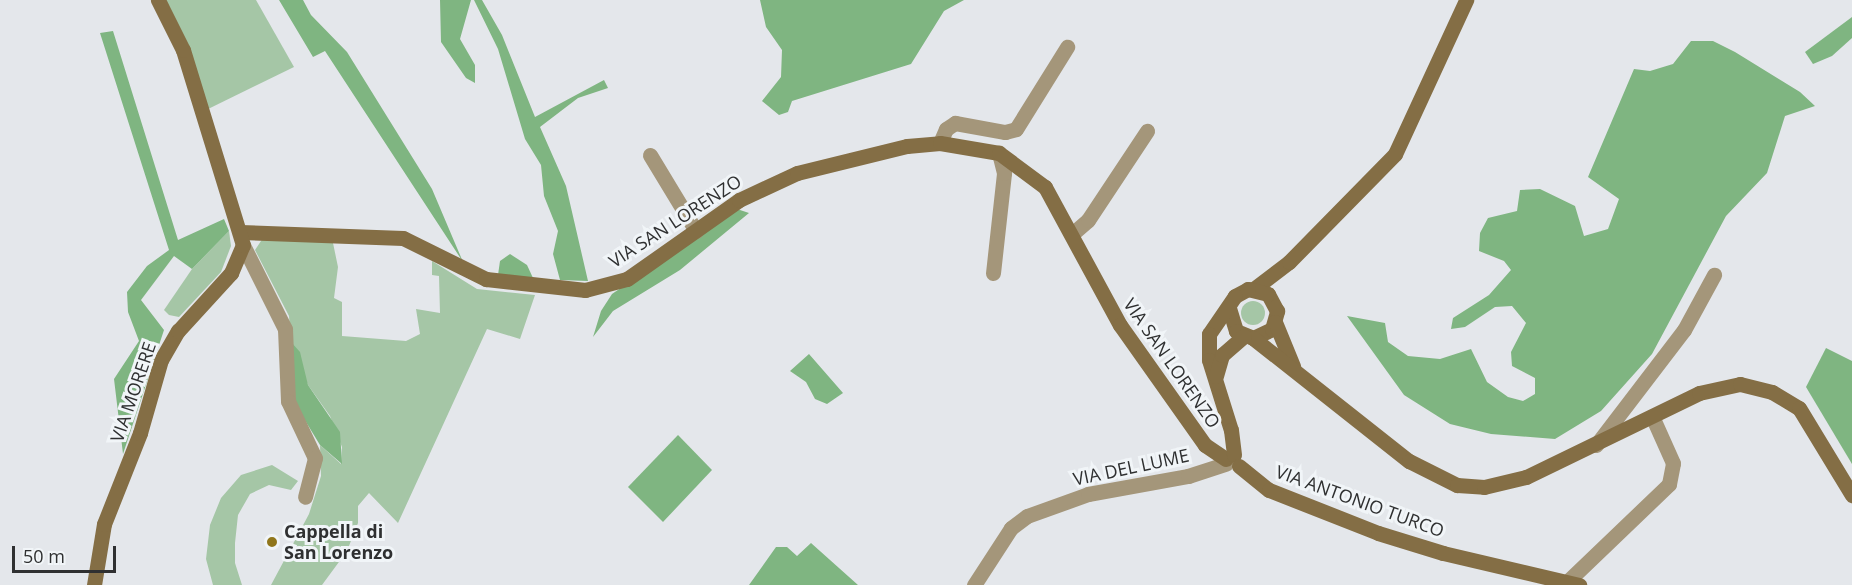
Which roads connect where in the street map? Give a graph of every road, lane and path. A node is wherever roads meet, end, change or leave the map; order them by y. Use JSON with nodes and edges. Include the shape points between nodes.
{"nodes":[{"id":1,"x":158,"y":0,"type":"edge"},
{"id":2,"x":1466,"y":0,"type":"edge"},
{"id":3,"x":1067,"y":47,"type":"dead end"},
{"id":4,"x":1147,"y":130,"type":"dead end"},
{"id":5,"x":940,"y":143,"type":"junction"},
{"id":6,"x":999,"y":153,"type":"junction"},
{"id":7,"x":650,"y":155,"type":"dead end"},
{"id":8,"x":696,"y":231,"type":"junction"},
{"id":9,"x":1072,"y":234,"type":"junction"},
{"id":10,"x":242,"y":239,"type":"junction"},
{"id":11,"x":1289,"y":262,"type":"junction"},
{"id":12,"x":993,"y":273,"type":"dead end"},
{"id":13,"x":1714,"y":275,"type":"dead end"},
{"id":14,"x":1255,"y":288,"type":"junction"},
{"id":15,"x":1274,"y":300,"type":"junction"},
{"id":16,"x":1229,"y":308,"type":"junction"},
{"id":17,"x":1275,"y":322,"type":"junction"},
{"id":18,"x":1248,"y":337,"type":"junction"},
{"id":19,"x":1300,"y":376,"type":"junction"},
{"id":20,"x":1215,"y":379,"type":"junction"},
{"id":21,"x":1652,"y":416,"type":"junction"},
{"id":22,"x":1596,"y":445,"type":"junction"},
{"id":23,"x":1231,"y":461,"type":"junction"},
{"id":24,"x":1852,"y":495,"type":"edge"},
{"id":25,"x":305,"y":497,"type":"dead end"},
{"id":26,"x":1574,"y":583,"type":"edge"},
{"id":27,"x":94,"y":585,"type":"edge"},
{"id":28,"x":974,"y":585,"type":"edge"}],
"edges":[{"from":1,"to":10,"type":"street","via":[[180,43]]},
{"from":2,"to":11,"type":"street","via":[[1395,154]]},
{"from":3,"to":5,"type":"street","via":[[1016,129],[1005,132],[955,123],[946,129]]},
{"from":4,"to":9,"type":"street","via":[[1088,220]]},
{"from":5,"to":6,"type":"street","name":"VIA SAN LORENZO"},
{"from":5,"to":8,"type":"street","name":"VIA SAN LORENZO","via":[[864,155],[781,179],[739,200]]},
{"from":6,"to":9,"type":"street","name":"VIA SAN LORENZO","via":[[1045,187]]},
{"from":6,"to":12,"type":"street","via":[[1004,173]]},
{"from":7,"to":8,"type":"street"},
{"from":8,"to":10,"type":"street","name":"VIA SAN LORENZO","via":[[627,279],[585,290],[486,279],[403,238]]},
{"from":9,"to":23,"type":"street","name":"VIA SAN LORENZO","via":[[1110,309],[1169,398],[1210,450]]},
{"from":10,"to":25,"type":"street","via":[[285,329],[288,401],[315,458]]},
{"from":10,"to":27,"type":"street","name":"VIA MORERE","via":[[231,273],[178,331],[161,360],[140,433],[104,524]]},
{"from":11,"to":14,"type":"street"},
{"from":11,"to":15,"type":"street"},
{"from":13,"to":22,"type":"street","via":[[1684,330]]},
{"from":14,"to":15,"type":"street"},
{"from":14,"to":16,"type":"street","via":[[1241,291]]},
{"from":15,"to":17,"type":"street"},
{"from":16,"to":18,"type":"street","via":[[1231,325]]},
{"from":16,"to":20,"type":"street","via":[[1209,334]]},
{"from":17,"to":18,"type":"street","via":[[1266,333]]},
{"from":17,"to":19,"type":"street","via":[[1286,356]]},
{"from":18,"to":19,"type":"street"},
{"from":18,"to":20,"type":"street","via":[[1222,355]]},
{"from":19,"to":22,"type":"street","via":[[1408,461],[1457,485],[1507,483]]},
{"from":20,"to":23,"type":"street"},
{"from":21,"to":22,"type":"street"},
{"from":21,"to":24,"type":"street","via":[[1726,385],[1772,392],[1809,419]]},
{"from":21,"to":26,"type":"street","via":[[1673,463],[1669,483]]},
{"from":23,"to":26,"type":"street","name":"VIA ANTONIO TURCO","via":[[1269,490],[1378,533],[1443,553]]},
{"from":23,"to":28,"type":"street","name":"VIA DEL LUME","via":[[1188,476],[1088,494],[1027,516],[1011,528]]}]}
